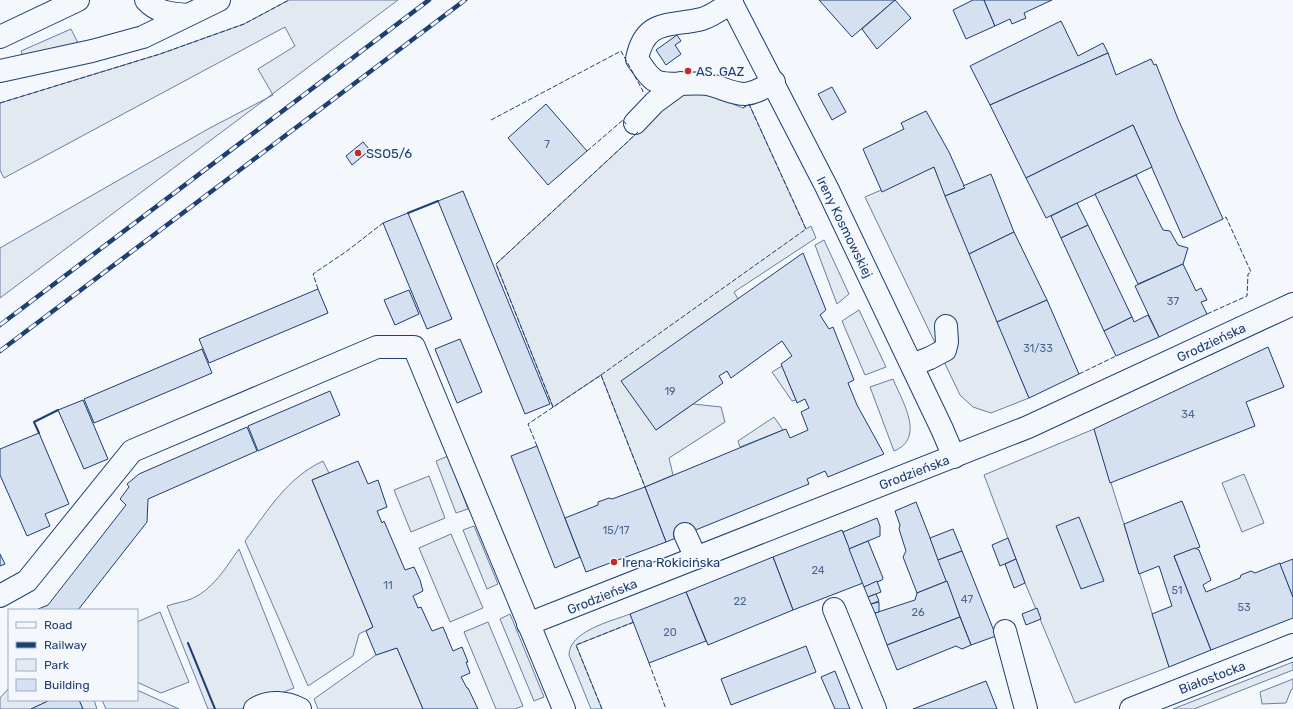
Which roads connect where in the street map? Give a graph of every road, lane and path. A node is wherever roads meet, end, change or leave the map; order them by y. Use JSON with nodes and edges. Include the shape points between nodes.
{"nodes":[{"id":1,"x":78,"y":0,"type":"edge"},
{"id":2,"x":146,"y":0,"type":"edge"},
{"id":3,"x":219,"y":0,"type":"edge"},
{"id":4,"x":731,"y":1,"type":"edge"},
{"id":5,"x":188,"y":15,"type":"junction"},
{"id":6,"x":0,"y":37,"type":"edge"},
{"id":7,"x":0,"y":71,"type":"edge"},
{"id":8,"x":774,"y":82,"type":"junction"},
{"id":9,"x":681,"y":83,"type":"junction"},
{"id":10,"x":635,"y":123,"type":"dead end"},
{"id":11,"x":1293,"y":304,"type":"edge"},
{"id":12,"x":946,"y":326,"type":"dead end"},
{"id":13,"x":912,"y":365,"type":"junction"},
{"id":14,"x":954,"y":457,"type":"junction"},
{"id":15,"x":685,"y":534,"type":"dead end"},
{"id":16,"x":696,"y":558,"type":"junction"},
{"id":17,"x":0,"y":596,"type":"edge"},
{"id":18,"x":834,"y":609,"type":"dead end"},
{"id":19,"x":528,"y":624,"type":"junction"},
{"id":20,"x":1005,"y":631,"type":"dead end"},
{"id":21,"x":1293,"y":645,"type":"edge"},
{"id":22,"x":255,"y":709,"type":"edge"},
{"id":23,"x":300,"y":709,"type":"edge"},
{"id":24,"x":564,"y":709,"type":"edge"},
{"id":25,"x":875,"y":709,"type":"edge"},
{"id":26,"x":1026,"y":709,"type":"edge"},
{"id":27,"x":1131,"y":709,"type":"edge"}],
"edges":[{"from":1,"to":6,"type":"street"},
{"from":2,"to":5,"type":"street","via":[[169,14]]},
{"from":3,"to":5,"type":"street"},
{"from":4,"to":8,"type":"street","name":"Ireny Kosmowskiej"},
{"from":4,"to":9,"type":"street","via":[[703,19],[666,25],[648,32],[640,46],[637,59],[655,81],[666,84]]},
{"from":5,"to":7,"type":"street","via":[[143,37]]},
{"from":8,"to":9,"type":"street","via":[[754,93],[744,94],[708,85]]},
{"from":8,"to":13,"type":"street","name":"Ireny Kosmowskiej"},
{"from":9,"to":10,"type":"street","via":[[647,102]]},
{"from":11,"to":14,"type":"street","name":"Grodzieńska","via":[[1028,427]]},
{"from":12,"to":13,"type":"street","via":[[945,350]]},
{"from":13,"to":14,"type":"street","name":"Ireny Kosmowskiej"},
{"from":14,"to":16,"type":"street","name":"Grodzieńska"},
{"from":15,"to":16,"type":"street"},
{"from":16,"to":19,"type":"street","name":"Grodzieńska"},
{"from":17,"to":19,"type":"street","via":[[27,581],[132,451],[377,347],[414,347]]},
{"from":18,"to":25,"type":"street"},
{"from":19,"to":24,"type":"street"},
{"from":20,"to":26,"type":"street"},
{"from":21,"to":27,"type":"street","name":"Białostocka"},
{"from":22,"to":23,"type":"street","via":[[275,703]]}]}
